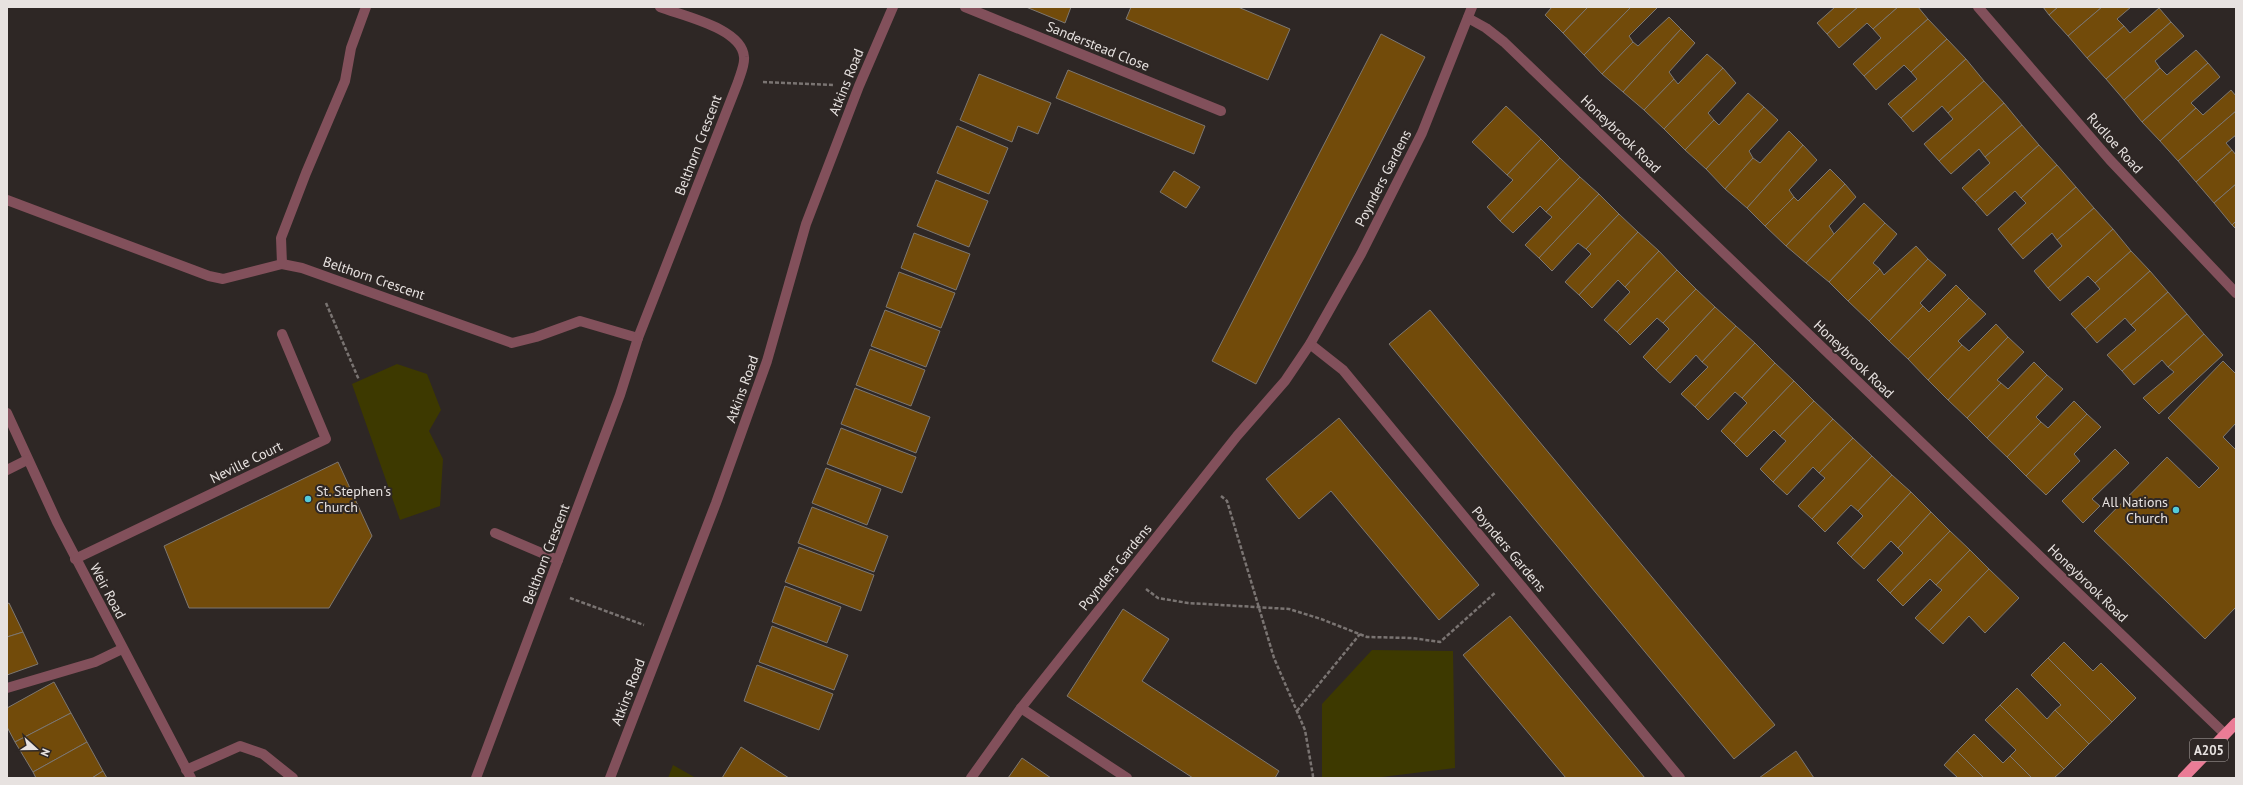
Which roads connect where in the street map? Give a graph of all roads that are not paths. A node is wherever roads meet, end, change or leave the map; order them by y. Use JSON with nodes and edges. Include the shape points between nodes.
{"nodes":[{"id":1,"x":366,"y":7,"type":"edge"},
{"id":2,"x":660,"y":7,"type":"edge"},
{"id":3,"x":893,"y":7,"type":"edge"},
{"id":4,"x":965,"y":7,"type":"edge"},
{"id":5,"x":1472,"y":7,"type":"edge"},
{"id":6,"x":1978,"y":7,"type":"edge"},
{"id":7,"x":1468,"y":18,"type":"junction"},
{"id":8,"x":1221,"y":111,"type":"dead end"},
{"id":9,"x":7,"y":200,"type":"edge"},
{"id":10,"x":282,"y":264,"type":"junction"},
{"id":11,"x":2236,"y":293,"type":"edge"},
{"id":12,"x":282,"y":334,"type":"dead end"},
{"id":13,"x":638,"y":338,"type":"junction"},
{"id":14,"x":1310,"y":344,"type":"junction"},
{"id":15,"x":7,"y":413,"type":"edge"},
{"id":16,"x":27,"y":460,"type":"junction"},
{"id":17,"x":7,"y":470,"type":"edge"},
{"id":18,"x":495,"y":533,"type":"dead end"},
{"id":19,"x":75,"y":559,"type":"junction"},
{"id":20,"x":558,"y":560,"type":"junction"},
{"id":21,"x":122,"y":649,"type":"junction"},
{"id":22,"x":7,"y":688,"type":"edge"},
{"id":23,"x":1021,"y":708,"type":"junction"},
{"id":24,"x":2236,"y":723,"type":"edge"},
{"id":25,"x":2225,"y":734,"type":"junction"},
{"id":26,"x":189,"y":774,"type":"edge"},
{"id":27,"x":293,"y":778,"type":"edge"},
{"id":28,"x":476,"y":778,"type":"edge"},
{"id":29,"x":610,"y":778,"type":"edge"},
{"id":30,"x":971,"y":778,"type":"edge"},
{"id":31,"x":1127,"y":778,"type":"edge"},
{"id":32,"x":1680,"y":778,"type":"edge"},
{"id":33,"x":2183,"y":778,"type":"edge"}],
"edges":[{"from":1,"to":10,"type":"street","via":[[351,48],[345,81],[281,238]]},
{"from":2,"to":13,"type":"street","name":"Belthorn Crescent","via":[[733,36],[741,45],[745,58],[738,82]]},
{"from":3,"to":29,"type":"street","name":"Atkins Road","via":[[859,86],[806,224],[767,361]]},
{"from":4,"to":8,"type":"street","name":"Sanderstead Close"},
{"from":5,"to":7,"type":"street"},
{"from":6,"to":11,"type":"street","name":"Rudloe Road","via":[[2110,160]]},
{"from":7,"to":14,"type":"street","name":"Poynders Gardens","via":[[1428,118],[1403,172],[1361,254]]},
{"from":7,"to":25,"type":"street","name":"Honeybrook Road","via":[[1504,42]]},
{"from":9,"to":10,"type":"street","name":"Belthorn Crescent","via":[[209,276],[223,279]]},
{"from":10,"to":13,"type":"street","name":"Belthorn Crescent","via":[[302,268],[512,343],[580,321]]},
{"from":12,"to":19,"type":"street","name":"Neville Court","via":[[326,439]]},
{"from":13,"to":20,"type":"street","name":"Belthorn Crescent","via":[[620,395]]},
{"from":14,"to":23,"type":"street","name":"Poynders Gardens","via":[[1272,398],[1202,479]]},
{"from":14,"to":32,"type":"street","name":"Poynders Gardens","via":[[1342,370]]},
{"from":15,"to":16,"type":"street","name":"Weir Road"},
{"from":16,"to":17,"type":"street"},
{"from":16,"to":19,"type":"street","name":"Weir Road"},
{"from":18,"to":20,"type":"street"},
{"from":19,"to":21,"type":"street","name":"Weir Road"},
{"from":20,"to":28,"type":"street","name":"Belthorn Crescent"},
{"from":21,"to":22,"type":"street","via":[[89,664]]},
{"from":21,"to":26,"type":"street","name":"Weir Road"},
{"from":23,"to":30,"type":"street","name":"Poynders Gardens"},
{"from":23,"to":31,"type":"street"},
{"from":24,"to":25,"type":"highway","number":"A205"},
{"from":25,"to":33,"type":"highway","number":"A205"},
{"from":26,"to":27,"type":"street","via":[[240,746],[263,754]]}]}
